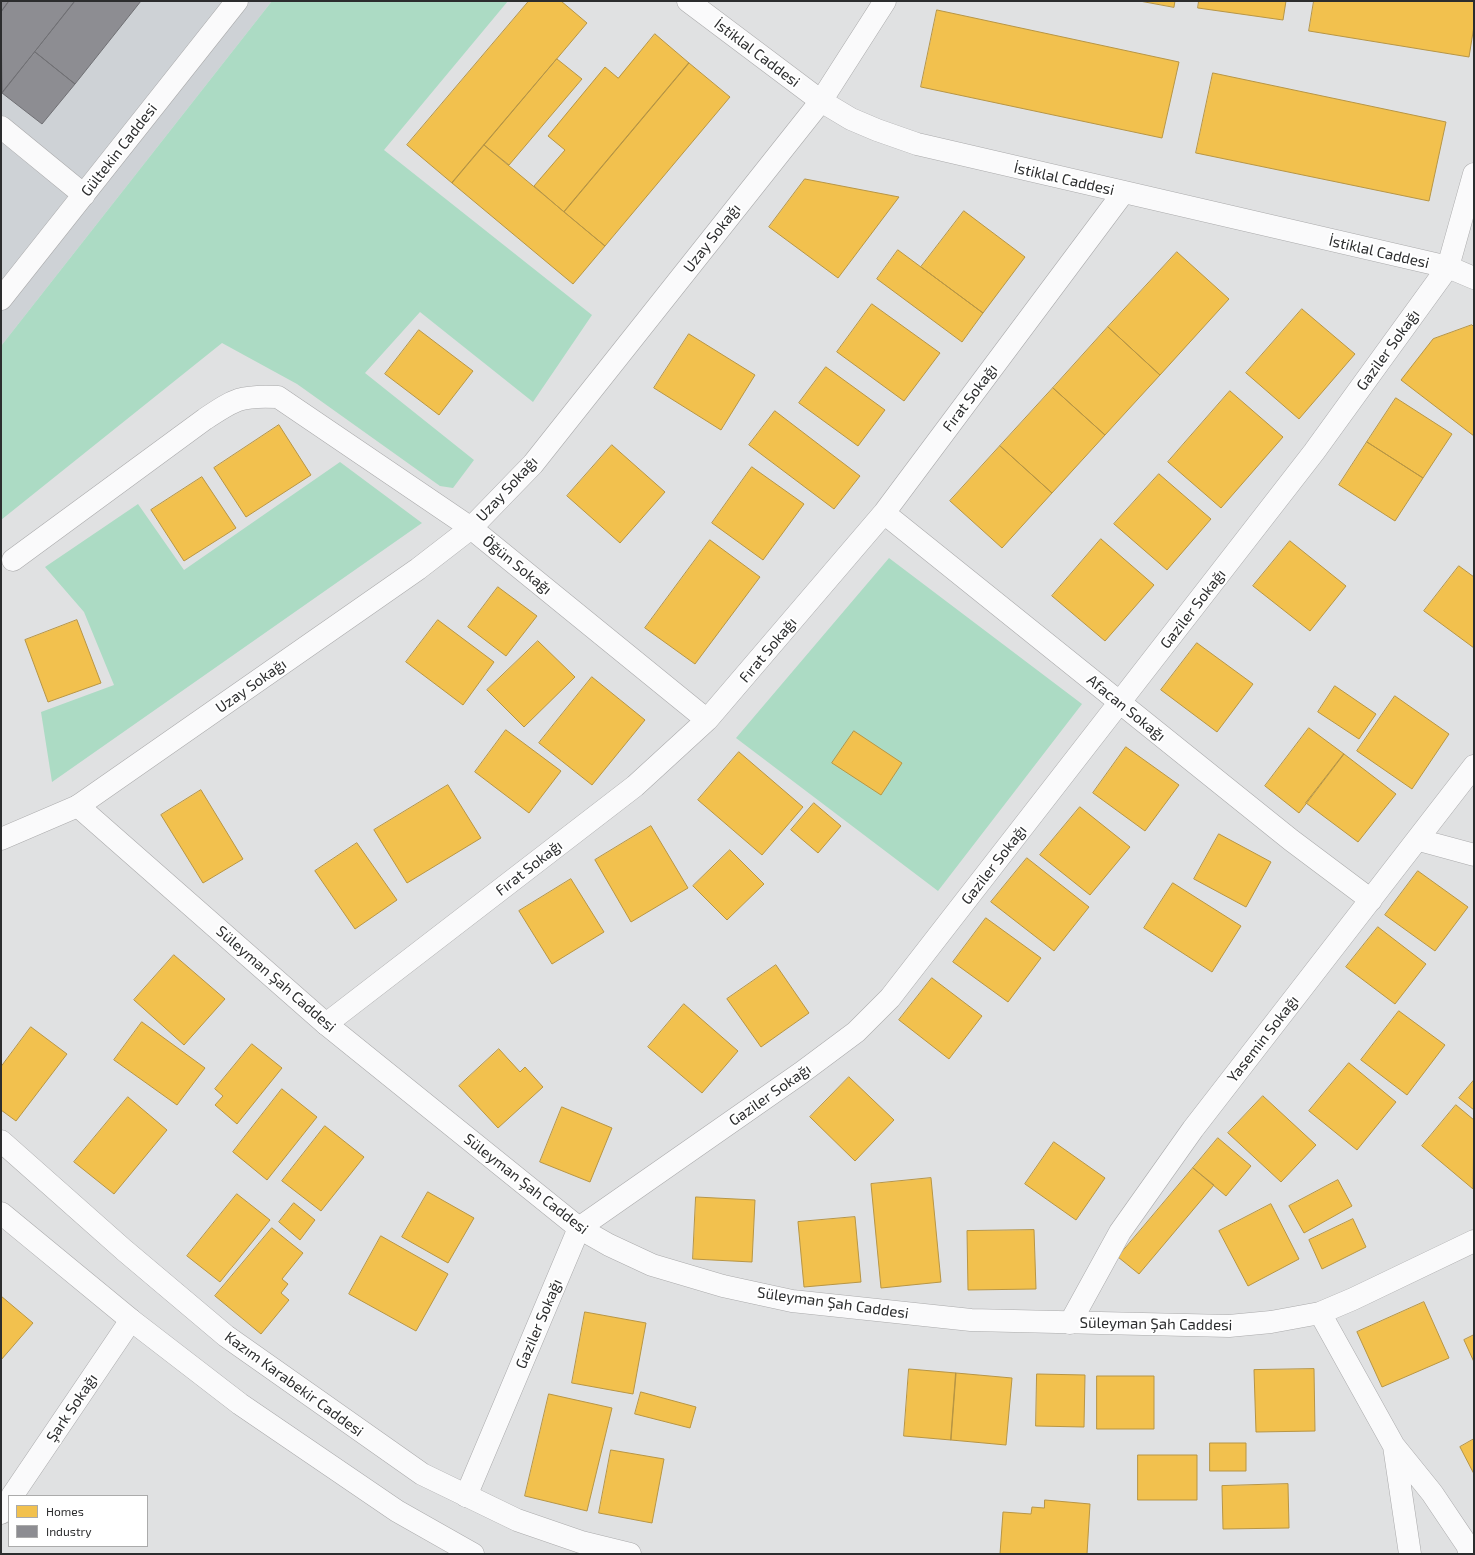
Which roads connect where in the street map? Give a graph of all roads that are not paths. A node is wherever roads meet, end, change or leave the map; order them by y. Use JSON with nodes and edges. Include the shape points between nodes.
{"nodes":[{"id":1,"x":237,"y":1,"type":"edge"},
{"id":2,"x":688,"y":1,"type":"edge"},
{"id":3,"x":885,"y":1,"type":"edge"},
{"id":4,"x":821,"y":101,"type":"junction"},
{"id":5,"x":1,"y":127,"type":"edge"},
{"id":6,"x":1474,"y":174,"type":"edge"},
{"id":7,"x":1123,"y":193,"type":"junction"},
{"id":8,"x":84,"y":195,"type":"junction"},
{"id":9,"x":1448,"y":268,"type":"junction"},
{"id":10,"x":1474,"y":278,"type":"edge"},
{"id":11,"x":1,"y":299,"type":"edge"},
{"id":12,"x":884,"y":513,"type":"junction"},
{"id":13,"x":471,"y":528,"type":"junction"},
{"id":14,"x":13,"y":560,"type":"dead end"},
{"id":15,"x":1120,"y":703,"type":"junction"},
{"id":16,"x":707,"y":720,"type":"junction"},
{"id":17,"x":1474,"y":766,"type":"edge"},
{"id":18,"x":78,"y":806,"type":"junction"},
{"id":19,"x":1,"y":839,"type":"edge"},
{"id":20,"x":1419,"y":840,"type":"junction"},
{"id":21,"x":1474,"y":854,"type":"edge"},
{"id":22,"x":1371,"y":900,"type":"junction"},
{"id":23,"x":326,"y":1024,"type":"junction"},
{"id":24,"x":1,"y":1142,"type":"edge"},
{"id":25,"x":1,"y":1213,"type":"edge"},
{"id":26,"x":579,"y":1228,"type":"junction"},
{"id":27,"x":1474,"y":1240,"type":"edge"},
{"id":28,"x":1320,"y":1313,"type":"junction"},
{"id":29,"x":131,"y":1320,"type":"junction"},
{"id":30,"x":1070,"y":1323,"type":"junction"},
{"id":31,"x":1394,"y":1446,"type":"junction"},
{"id":32,"x":13,"y":1495,"type":"edge"},
{"id":33,"x":466,"y":1496,"type":"junction"},
{"id":34,"x":8,"y":1502,"type":"edge"},
{"id":35,"x":1,"y":1513,"type":"edge"},
{"id":36,"x":473,"y":1554,"type":"edge"},
{"id":37,"x":630,"y":1554,"type":"edge"},
{"id":38,"x":1410,"y":1554,"type":"edge"},
{"id":39,"x":1470,"y":1554,"type":"edge"}],
"edges":[{"from":1,"to":8,"type":"street","name":"Gültekin Caddesi"},
{"from":2,"to":4,"type":"street","name":"İstiklal Caddesi"},
{"from":3,"to":4,"type":"street","name":"Uzay Sokağı"},
{"from":4,"to":7,"type":"street","name":"İstiklal Caddesi","via":[[851,119],[917,144]]},
{"from":4,"to":13,"type":"street","name":"Uzay Sokağı","via":[[532,464]]},
{"from":5,"to":8,"type":"street"},
{"from":6,"to":9,"type":"street","name":"Gaziler Sokağı"},
{"from":7,"to":9,"type":"street","name":"İstiklal Caddesi"},
{"from":7,"to":12,"type":"street","name":"Fırat Sokağı"},
{"from":8,"to":11,"type":"street","name":"Gültekin Caddesi"},
{"from":9,"to":10,"type":"street","name":"İstiklal Caddesi"},
{"from":9,"to":15,"type":"street","name":"Gaziler Sokağı","via":[[1314,452]]},
{"from":12,"to":15,"type":"street","name":"Afacan Sokağı"},
{"from":12,"to":16,"type":"street","name":"Fırat Sokağı"},
{"from":13,"to":14,"type":"street","name":"Öğün Sokağı","via":[[278,397],[253,396],[232,402]]},
{"from":13,"to":16,"type":"street","name":"Öğün Sokağı"},
{"from":13,"to":18,"type":"street","name":"Uzay Sokağı","via":[[418,569]]},
{"from":15,"to":22,"type":"street","name":"Afacan Sokağı","via":[[1291,840]]},
{"from":15,"to":26,"type":"street","name":"Gaziler Sokağı","via":[[890,998],[856,1032],[795,1078]]},
{"from":16,"to":23,"type":"street","name":"Fırat Sokağı","via":[[635,786]]},
{"from":17,"to":20,"type":"street","name":"Yasemin Sokağı"},
{"from":18,"to":19,"type":"street","name":"Uzay Sokağı"},
{"from":18,"to":23,"type":"street","name":"Süleyman Şah Caddesi"},
{"from":20,"to":21,"type":"street"},
{"from":20,"to":22,"type":"street","name":"Yasemin Sokağı"},
{"from":22,"to":30,"type":"street","name":"Yasemin Sokağı","via":[[1188,1135],[1120,1232]]},
{"from":23,"to":26,"type":"street","name":"Süleyman Şah Caddesi"},
{"from":24,"to":33,"type":"street","name":"Kazım Karabekir Caddesi","via":[[226,1336],[422,1474]]},
{"from":25,"to":29,"type":"street"},
{"from":26,"to":30,"type":"street","name":"Süleyman Şah Caddesi","via":[[652,1265],[723,1286],[792,1301],[971,1320]]},
{"from":26,"to":33,"type":"street","name":"Gaziler Sokağı"},
{"from":27,"to":28,"type":"street","name":"Süleyman Şah Caddesi"},
{"from":28,"to":30,"type":"street","name":"Süleyman Şah Caddesi","via":[[1229,1326]]},
{"from":28,"to":31,"type":"street"},
{"from":29,"to":32,"type":"street","name":"Şark Sokağı"},
{"from":29,"to":36,"type":"street","via":[[247,1408],[397,1511]]},
{"from":31,"to":38,"type":"street"},
{"from":31,"to":39,"type":"street","via":[[1432,1493],[1467,1545]]},
{"from":33,"to":37,"type":"street","name":"Kazım Karabekir Caddesi","via":[[517,1520],[581,1542]]},
{"from":34,"to":35,"type":"street"}]}
